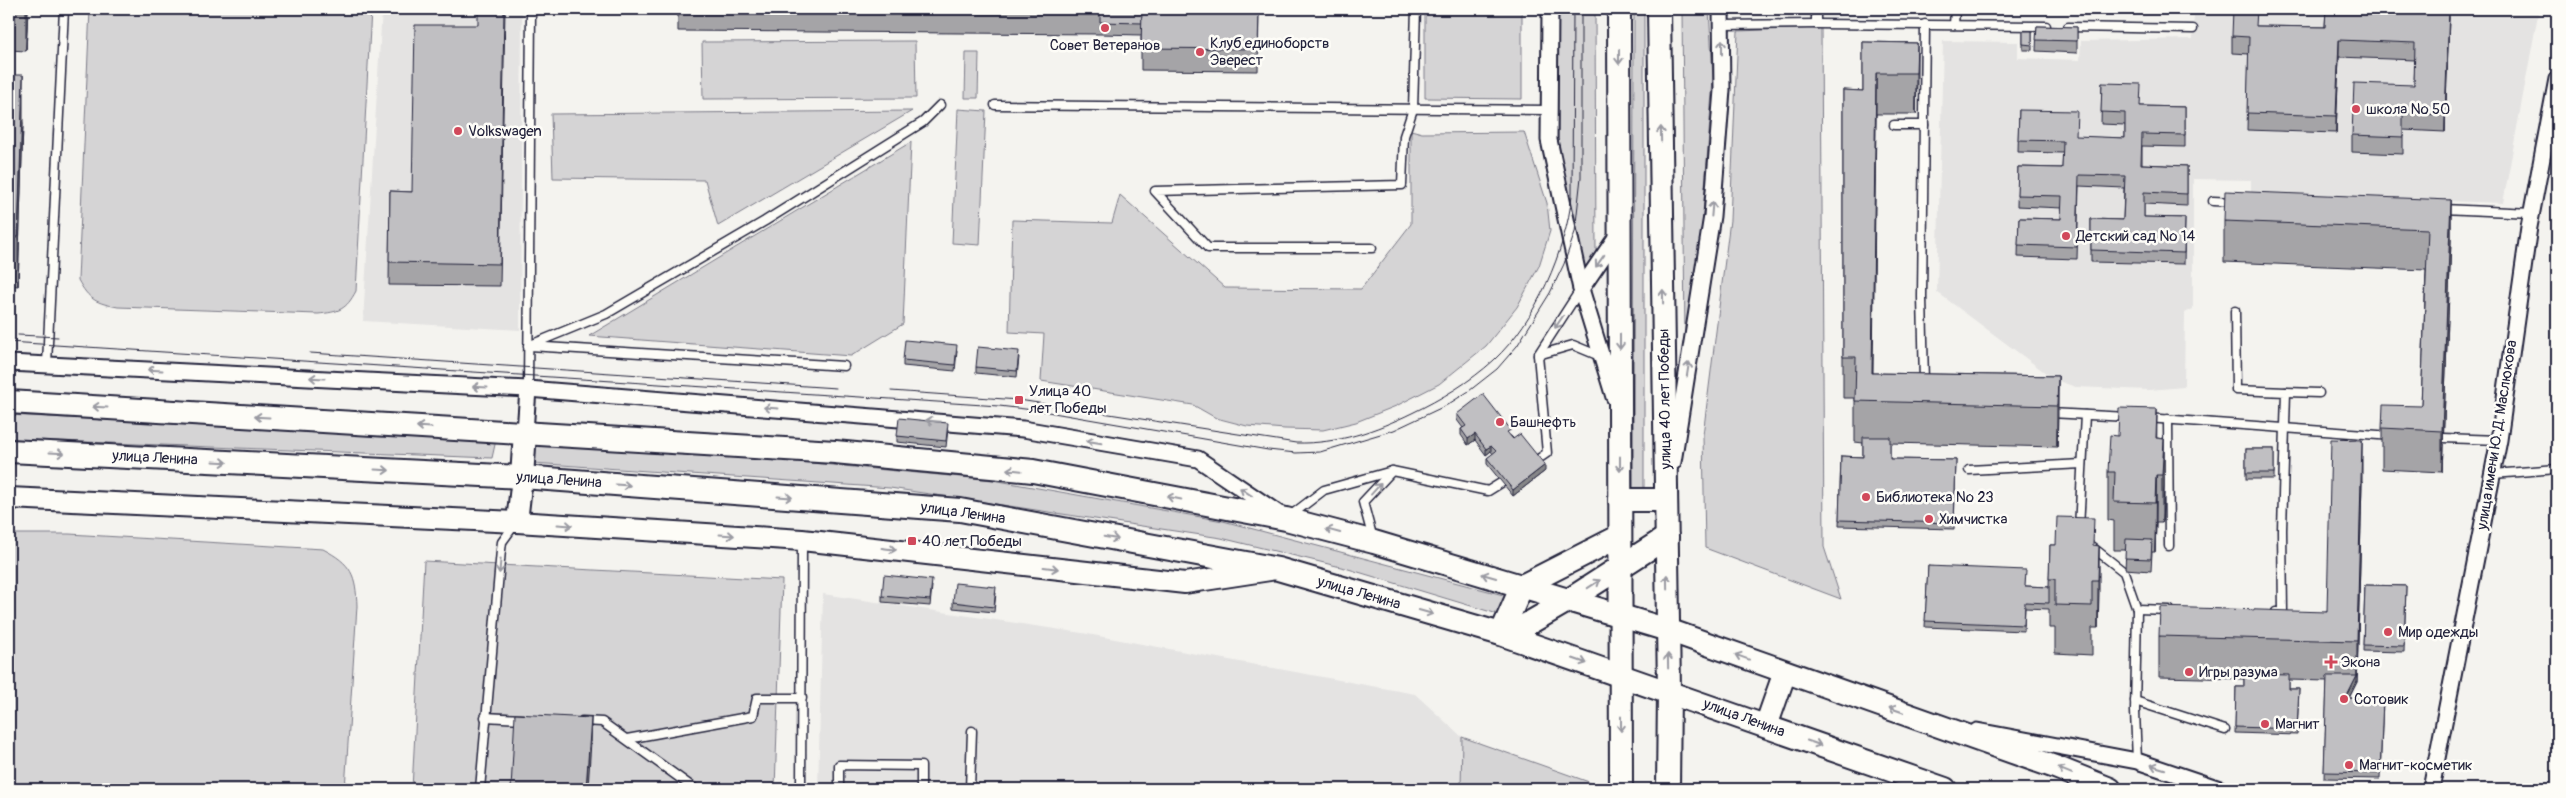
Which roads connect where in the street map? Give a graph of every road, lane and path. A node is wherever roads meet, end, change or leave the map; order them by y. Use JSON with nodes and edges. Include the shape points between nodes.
{"nodes":[{"id":1,"x":64,"y":9,"type":"edge"},
{"id":2,"x":531,"y":9,"type":"edge"},
{"id":3,"x":1416,"y":9,"type":"edge"},
{"id":4,"x":1550,"y":9,"type":"edge"},
{"id":5,"x":1619,"y":9,"type":"edge"},
{"id":6,"x":1659,"y":9,"type":"edge"},
{"id":7,"x":1721,"y":9,"type":"edge"},
{"id":8,"x":1816,"y":9,"type":"edge"},
{"id":9,"x":1955,"y":9,"type":"edge"},
{"id":10,"x":1816,"y":24,"type":"junction"},
{"id":11,"x":1925,"y":24,"type":"junction"},
{"id":12,"x":1722,"y":25,"type":"junction"},
{"id":13,"x":1954,"y":25,"type":"junction"},
{"id":14,"x":2054,"y":27,"type":"edge"},
{"id":15,"x":2064,"y":27,"type":"edge"},
{"id":16,"x":2194,"y":29,"type":"dead end"},
{"id":17,"x":2557,"y":79,"type":"edge"},
{"id":18,"x":940,"y":105,"type":"dead end"},
{"id":19,"x":995,"y":105,"type":"dead end"},
{"id":20,"x":1413,"y":109,"type":"junction"},
{"id":21,"x":1549,"y":110,"type":"junction"},
{"id":22,"x":1894,"y":125,"type":"dead end"},
{"id":23,"x":1924,"y":125,"type":"junction"},
{"id":24,"x":2213,"y":201,"type":"dead end"},
{"id":25,"x":2242,"y":202,"type":"edge"},
{"id":26,"x":2437,"y":209,"type":"edge"},
{"id":27,"x":2532,"y":213,"type":"junction"},
{"id":28,"x":1620,"y":234,"type":"junction"},
{"id":29,"x":1372,"y":248,"type":"dead end"},
{"id":30,"x":1581,"y":289,"type":"junction"},
{"id":31,"x":2235,"y":311,"type":"dead end"},
{"id":32,"x":528,"y":346,"type":"junction"},
{"id":33,"x":1538,"y":355,"type":"junction"},
{"id":34,"x":1602,"y":357,"type":"junction"},
{"id":35,"x":9,"y":363,"type":"edge"},
{"id":36,"x":47,"y":364,"type":"junction"},
{"id":37,"x":844,"y":366,"type":"dead end"},
{"id":38,"x":1924,"y":386,"type":"edge"},
{"id":39,"x":528,"y":389,"type":"junction"},
{"id":40,"x":2286,"y":392,"type":"junction"},
{"id":41,"x":2319,"y":393,"type":"dead end"},
{"id":42,"x":9,"y":402,"type":"edge"},
{"id":43,"x":2045,"y":413,"type":"edge"},
{"id":44,"x":1620,"y":415,"type":"junction"},
{"id":45,"x":2085,"y":415,"type":"junction"},
{"id":46,"x":2168,"y":420,"type":"junction"},
{"id":47,"x":2286,"y":429,"type":"junction"},
{"id":48,"x":525,"y":432,"type":"junction"},
{"id":49,"x":2401,"y":436,"type":"edge"},
{"id":50,"x":2443,"y":438,"type":"edge"},
{"id":51,"x":2499,"y":440,"type":"junction"},
{"id":52,"x":9,"y":451,"type":"edge"},
{"id":53,"x":2082,"y":464,"type":"junction"},
{"id":54,"x":1525,"y":467,"type":"edge"},
{"id":55,"x":2557,"y":469,"type":"edge"},
{"id":56,"x":1969,"y":470,"type":"dead end"},
{"id":57,"x":1392,"y":471,"type":"junction"},
{"id":58,"x":1518,"y":472,"type":"edge"},
{"id":59,"x":2493,"y":474,"type":"junction"},
{"id":60,"x":522,"y":477,"type":"junction"},
{"id":61,"x":9,"y":498,"type":"edge"},
{"id":62,"x":1620,"y":500,"type":"junction"},
{"id":63,"x":1666,"y":500,"type":"junction"},
{"id":64,"x":1286,"y":519,"type":"junction"},
{"id":65,"x":516,"y":522,"type":"junction"},
{"id":66,"x":1620,"y":536,"type":"junction"},
{"id":67,"x":2079,"y":536,"type":"edge"},
{"id":68,"x":1667,"y":537,"type":"junction"},
{"id":69,"x":802,"y":540,"type":"junction"},
{"id":70,"x":1374,"y":542,"type":"junction"},
{"id":71,"x":2087,"y":542,"type":"edge"},
{"id":72,"x":2169,"y":546,"type":"dead end"},
{"id":73,"x":1620,"y":567,"type":"junction"},
{"id":74,"x":1278,"y":569,"type":"junction"},
{"id":75,"x":1522,"y":586,"type":"junction"},
{"id":76,"x":1569,"y":600,"type":"junction"},
{"id":77,"x":2137,"y":609,"type":"junction"},
{"id":78,"x":2176,"y":610,"type":"edge"},
{"id":79,"x":2263,"y":612,"type":"edge"},
{"id":80,"x":1620,"y":616,"type":"junction"},
{"id":81,"x":1668,"y":630,"type":"junction"},
{"id":82,"x":1504,"y":635,"type":"junction"},
{"id":83,"x":1784,"y":672,"type":"junction"},
{"id":84,"x":1621,"y":675,"type":"junction"},
{"id":85,"x":1669,"y":691,"type":"junction"},
{"id":86,"x":802,"y":698,"type":"junction"},
{"id":87,"x":2135,"y":700,"type":"junction"},
{"id":88,"x":486,"y":717,"type":"junction"},
{"id":89,"x":534,"y":719,"type":"edge"},
{"id":90,"x":573,"y":721,"type":"edge"},
{"id":91,"x":1927,"y":721,"type":"junction"},
{"id":92,"x":1766,"y":726,"type":"junction"},
{"id":93,"x":2225,"y":730,"type":"dead end"},
{"id":94,"x":972,"y":731,"type":"dead end"},
{"id":95,"x":627,"y":739,"type":"junction"},
{"id":96,"x":2138,"y":761,"type":"junction"},
{"id":97,"x":1882,"y":767,"type":"junction"},
{"id":98,"x":480,"y":789,"type":"edge"},
{"id":99,"x":695,"y":789,"type":"edge"},
{"id":100,"x":801,"y":789,"type":"edge"},
{"id":101,"x":839,"y":789,"type":"edge"},
{"id":102,"x":921,"y":789,"type":"edge"},
{"id":103,"x":970,"y":789,"type":"edge"},
{"id":104,"x":1622,"y":789,"type":"edge"},
{"id":105,"x":1668,"y":789,"type":"edge"},
{"id":106,"x":1914,"y":789,"type":"edge"},
{"id":107,"x":1945,"y":789,"type":"edge"},
{"id":108,"x":2110,"y":789,"type":"edge"},
{"id":109,"x":2220,"y":789,"type":"edge"},
{"id":110,"x":2431,"y":789,"type":"edge"}],
"edges":[{"from":1,"to":36,"type":"lane"},
{"from":2,"to":32,"type":"lane"},
{"from":3,"to":20,"type":"lane"},
{"from":4,"to":21,"type":"street"},
{"from":5,"to":28,"type":"main road","one_way":true},
{"from":63,"to":6,"type":"main road","name":"улица 40 лет Победы","one_way":true},
{"from":7,"to":12,"type":"street","name":"улица 40 лет Победы"},
{"from":8,"to":10,"type":"lane"},
{"from":9,"to":13,"type":"lane"},
{"from":10,"to":11,"type":"lane"},
{"from":10,"to":12,"type":"lane"},
{"from":11,"to":13,"type":"lane"},
{"from":11,"to":23,"type":"lane"},
{"from":63,"to":12,"type":"street","name":"улица 40 лет Победы","one_way":true,"via":[[1712,216],[1722,90]]},
{"from":13,"to":14,"type":"lane"},
{"from":15,"to":16,"type":"lane"},
{"from":17,"to":27,"type":"street","name":"улица имени Ю. Д. Маслюкова"},
{"from":18,"to":32,"type":"lane","via":[[923,122],[765,222],[606,314]]},
{"from":19,"to":20,"type":"lane"},
{"from":20,"to":21,"type":"lane"},
{"from":20,"to":29,"type":"lane","via":[[1404,136],[1402,185],[1155,191],[1208,248]]},
{"from":21,"to":30,"type":"street","via":[[1549,140]]},
{"from":22,"to":23,"type":"lane"},
{"from":23,"to":38,"type":"lane"},
{"from":24,"to":25,"type":"lane"},
{"from":26,"to":27,"type":"lane"},
{"from":27,"to":51,"type":"street","name":"улица имени Ю. Д. Маслюкова"},
{"from":28,"to":30,"type":"street","one_way":true},
{"from":28,"to":44,"type":"main road","one_way":true},
{"from":30,"to":33,"type":"lane","one_way":true},
{"from":30,"to":34,"type":"street"},
{"from":31,"to":40,"type":"lane","via":[[2236,390]]},
{"from":32,"to":37,"type":"lane"},
{"from":32,"to":39,"type":"lane"},
{"from":33,"to":34,"type":"lane","via":[[1573,345]]},
{"from":33,"to":54,"type":"lane","via":[[1548,453]]},
{"from":34,"to":44,"type":"street"},
{"from":35,"to":36,"type":"street"},
{"from":39,"to":36,"type":"street","one_way":true},
{"from":39,"to":48,"type":"street"},
{"from":64,"to":39,"type":"street","one_way":true,"via":[[1198,460],[1023,429]]},
{"from":40,"to":41,"type":"lane"},
{"from":40,"to":47,"type":"lane"},
{"from":48,"to":42,"type":"main road","one_way":true},
{"from":43,"to":45,"type":"lane"},
{"from":44,"to":62,"type":"main road","one_way":true},
{"from":45,"to":46,"type":"lane"},
{"from":45,"to":53,"type":"lane"},
{"from":46,"to":47,"type":"lane"},
{"from":46,"to":72,"type":"lane"},
{"from":47,"to":49,"type":"lane"},
{"from":47,"to":79,"type":"lane","via":[[2283,613]]},
{"from":48,"to":60,"type":"main road"},
{"from":64,"to":48,"type":"main road","one_way":true,"via":[[1033,471],[835,452]]},
{"from":50,"to":51,"type":"lane"},
{"from":51,"to":59,"type":"street","name":"улица имени Ю. Д. Маслюкова"},
{"from":52,"to":60,"type":"main road","name":"улица Ленина","one_way":true},
{"from":53,"to":56,"type":"lane"},
{"from":53,"to":67,"type":"lane"},
{"from":55,"to":59,"type":"lane"},
{"from":57,"to":58,"type":"lane","via":[[1488,491]]},
{"from":57,"to":64,"type":"lane","via":[[1324,490]]},
{"from":70,"to":57,"type":"lane","one_way":true,"via":[[1363,502]]},
{"from":59,"to":110,"type":"street","name":"улица имени Ю. Д. Маслюкова"},
{"from":60,"to":65,"type":"street"},
{"from":60,"to":74,"type":"main road","name":"улица Ленина","one_way":true,"via":[[960,510]]},
{"from":61,"to":65,"type":"street"},
{"from":62,"to":63,"type":"main road"},
{"from":62,"to":66,"type":"main road"},
{"from":63,"to":68,"type":"main road","name":"улица 40 лет Победы"},
{"from":70,"to":64,"type":"main road","one_way":true},
{"from":65,"to":69,"type":"street","one_way":true},
{"from":65,"to":88,"type":"lane","one_way":true,"via":[[502,542]]},
{"from":66,"to":73,"type":"main road"},
{"from":66,"to":75,"type":"main road"},
{"from":68,"to":73,"type":"main road"},
{"from":81,"to":68,"type":"main road","name":"улица 40 лет Победы","one_way":true},
{"from":69,"to":74,"type":"street","one_way":true,"via":[[1185,583]]},
{"from":69,"to":86,"type":"lane"},
{"from":75,"to":70,"type":"main road","one_way":true},
{"from":71,"to":77,"type":"lane","via":[[2124,572]]},
{"from":76,"to":73,"type":"main road","one_way":true},
{"from":73,"to":80,"type":"main road"},
{"from":74,"to":82,"type":"main road","name":"улица Ленина","one_way":true},
{"from":75,"to":76,"type":"main road"},
{"from":75,"to":82,"type":"main road"},
{"from":76,"to":80,"type":"main road"},
{"from":76,"to":82,"type":"main road"},
{"from":77,"to":78,"type":"lane"},
{"from":77,"to":87,"type":"lane"},
{"from":80,"to":81,"type":"main road"},
{"from":80,"to":84,"type":"main road"},
{"from":83,"to":81,"type":"main road","one_way":true},
{"from":85,"to":81,"type":"main road","name":"улица 40 лет Победы","one_way":true},
{"from":82,"to":84,"type":"main road","name":"улица Ленина","one_way":true},
{"from":91,"to":83,"type":"main road","one_way":true},
{"from":83,"to":92,"type":"main road"},
{"from":84,"to":85,"type":"main road","name":"улица Ленина"},
{"from":84,"to":104,"type":"main road","one_way":true},
{"from":85,"to":92,"type":"main road","name":"улица Ленина"},
{"from":85,"to":105,"type":"main road","name":"улица 40 лет Победы"},
{"from":86,"to":95,"type":"lane","via":[[757,698],[753,716]]},
{"from":86,"to":100,"type":"lane"},
{"from":87,"to":93,"type":"lane"},
{"from":87,"to":96,"type":"lane"},
{"from":88,"to":89,"type":"lane"},
{"from":88,"to":98,"type":"lane"},
{"from":90,"to":95,"type":"lane","via":[[602,722]]},
{"from":91,"to":96,"type":"street"},
{"from":108,"to":91,"type":"main road","one_way":true},
{"from":92,"to":97,"type":"main road","name":"улица Ленина","one_way":true},
{"from":94,"to":103,"type":"lane"},
{"from":95,"to":99,"type":"lane"},
{"from":109,"to":96,"type":"street","one_way":true},
{"from":97,"to":106,"type":"street","name":"улица Ленина"},
{"from":97,"to":107,"type":"main road","name":"улица Ленина"},
{"from":101,"to":102,"type":"lane","via":[[839,765],[922,766]]}]}
